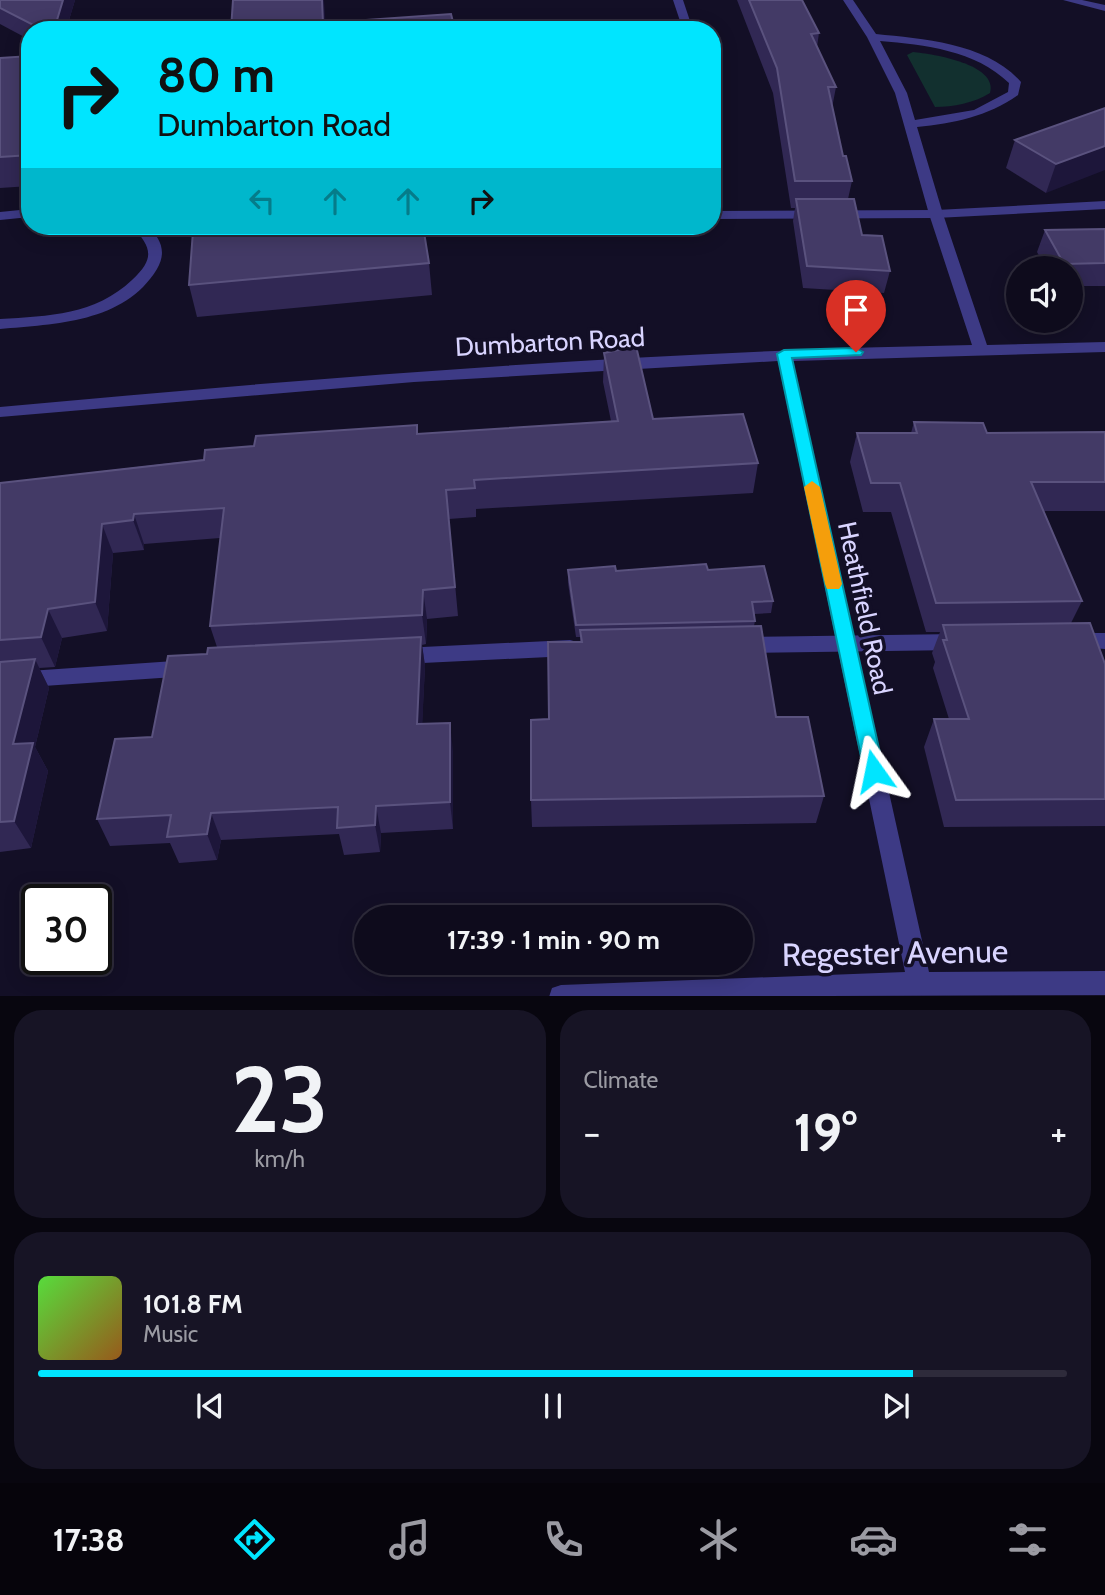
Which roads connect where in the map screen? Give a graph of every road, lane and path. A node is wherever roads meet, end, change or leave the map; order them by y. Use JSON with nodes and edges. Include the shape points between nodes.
{"nodes":[{"id":1,"x":678,"y":0,"type":"edge"},
{"id":2,"x":848,"y":0,"type":"edge"},
{"id":3,"x":1068,"y":0,"type":"edge"},
{"id":4,"x":1105,"y":8,"type":"edge"},
{"id":5,"x":685,"y":21,"type":"edge"},
{"id":6,"x":872,"y":37,"type":"junction"},
{"id":7,"x":911,"y":124,"type":"junction"},
{"id":8,"x":1105,"y":205,"type":"edge"},
{"id":9,"x":21,"y":214,"type":"edge"},
{"id":10,"x":936,"y":214,"type":"junction"},
{"id":11,"x":721,"y":215,"type":"edge"},
{"id":12,"x":0,"y":216,"type":"edge"},
{"id":13,"x":150,"y":235,"type":"edge"},
{"id":14,"x":0,"y":324,"type":"edge"},
{"id":15,"x":1105,"y":347,"type":"edge"},
{"id":16,"x":981,"y":349,"type":"junction"},
{"id":17,"x":784,"y":354,"type":"junction"},
{"id":18,"x":0,"y":412,"type":"edge"},
{"id":19,"x":1055,"y":641,"type":"edge"},
{"id":20,"x":1105,"y":641,"type":"edge"},
{"id":21,"x":978,"y":642,"type":"edge"},
{"id":22,"x":725,"y":645,"type":"edge"},
{"id":23,"x":846,"y":645,"type":"junction"},
{"id":24,"x":593,"y":647,"type":"edge"},
{"id":25,"x":376,"y":658,"type":"edge"},
{"id":26,"x":214,"y":666,"type":"edge"},
{"id":27,"x":0,"y":681,"type":"edge"},
{"id":28,"x":1105,"y":983,"type":"edge"},
{"id":29,"x":921,"y":990,"type":"edge"},
{"id":30,"x":561,"y":996,"type":"edge"}],
"edges":[{"from":1,"to":5,"type":"street"},
{"from":2,"to":6,"type":"street"},
{"from":3,"to":4,"type":"street"},
{"from":6,"to":7,"type":"street","via":[[901,93]]},
{"from":6,"to":7,"type":"street","via":[[944,48],[984,60],[1008,72],[1015,82],[1014,93],[989,110]]},
{"from":7,"to":10,"type":"street"},
{"from":8,"to":10,"type":"street"},
{"from":9,"to":12,"type":"street"},
{"from":10,"to":11,"type":"street"},
{"from":10,"to":16,"type":"street"},
{"from":13,"to":14,"type":"street","via":[[157,250],[153,265],[120,300],[84,316]]},
{"from":15,"to":16,"type":"street","name":"Dumbarton Road"},
{"from":16,"to":17,"type":"street","name":"Dumbarton Road"},
{"from":17,"to":18,"type":"street","name":"Dumbarton Road","via":[[427,374]]},
{"from":17,"to":23,"type":"street","name":"Heathfield Road"},
{"from":19,"to":20,"type":"street"},
{"from":21,"to":23,"type":"street"},
{"from":22,"to":23,"type":"street"},
{"from":23,"to":29,"type":"street","name":"Heathfield Road"},
{"from":24,"to":25,"type":"street"},
{"from":26,"to":27,"type":"street"},
{"from":28,"to":29,"type":"street","name":"Regester Avenue"},
{"from":29,"to":30,"type":"street","name":"Regester Avenue"}]}
